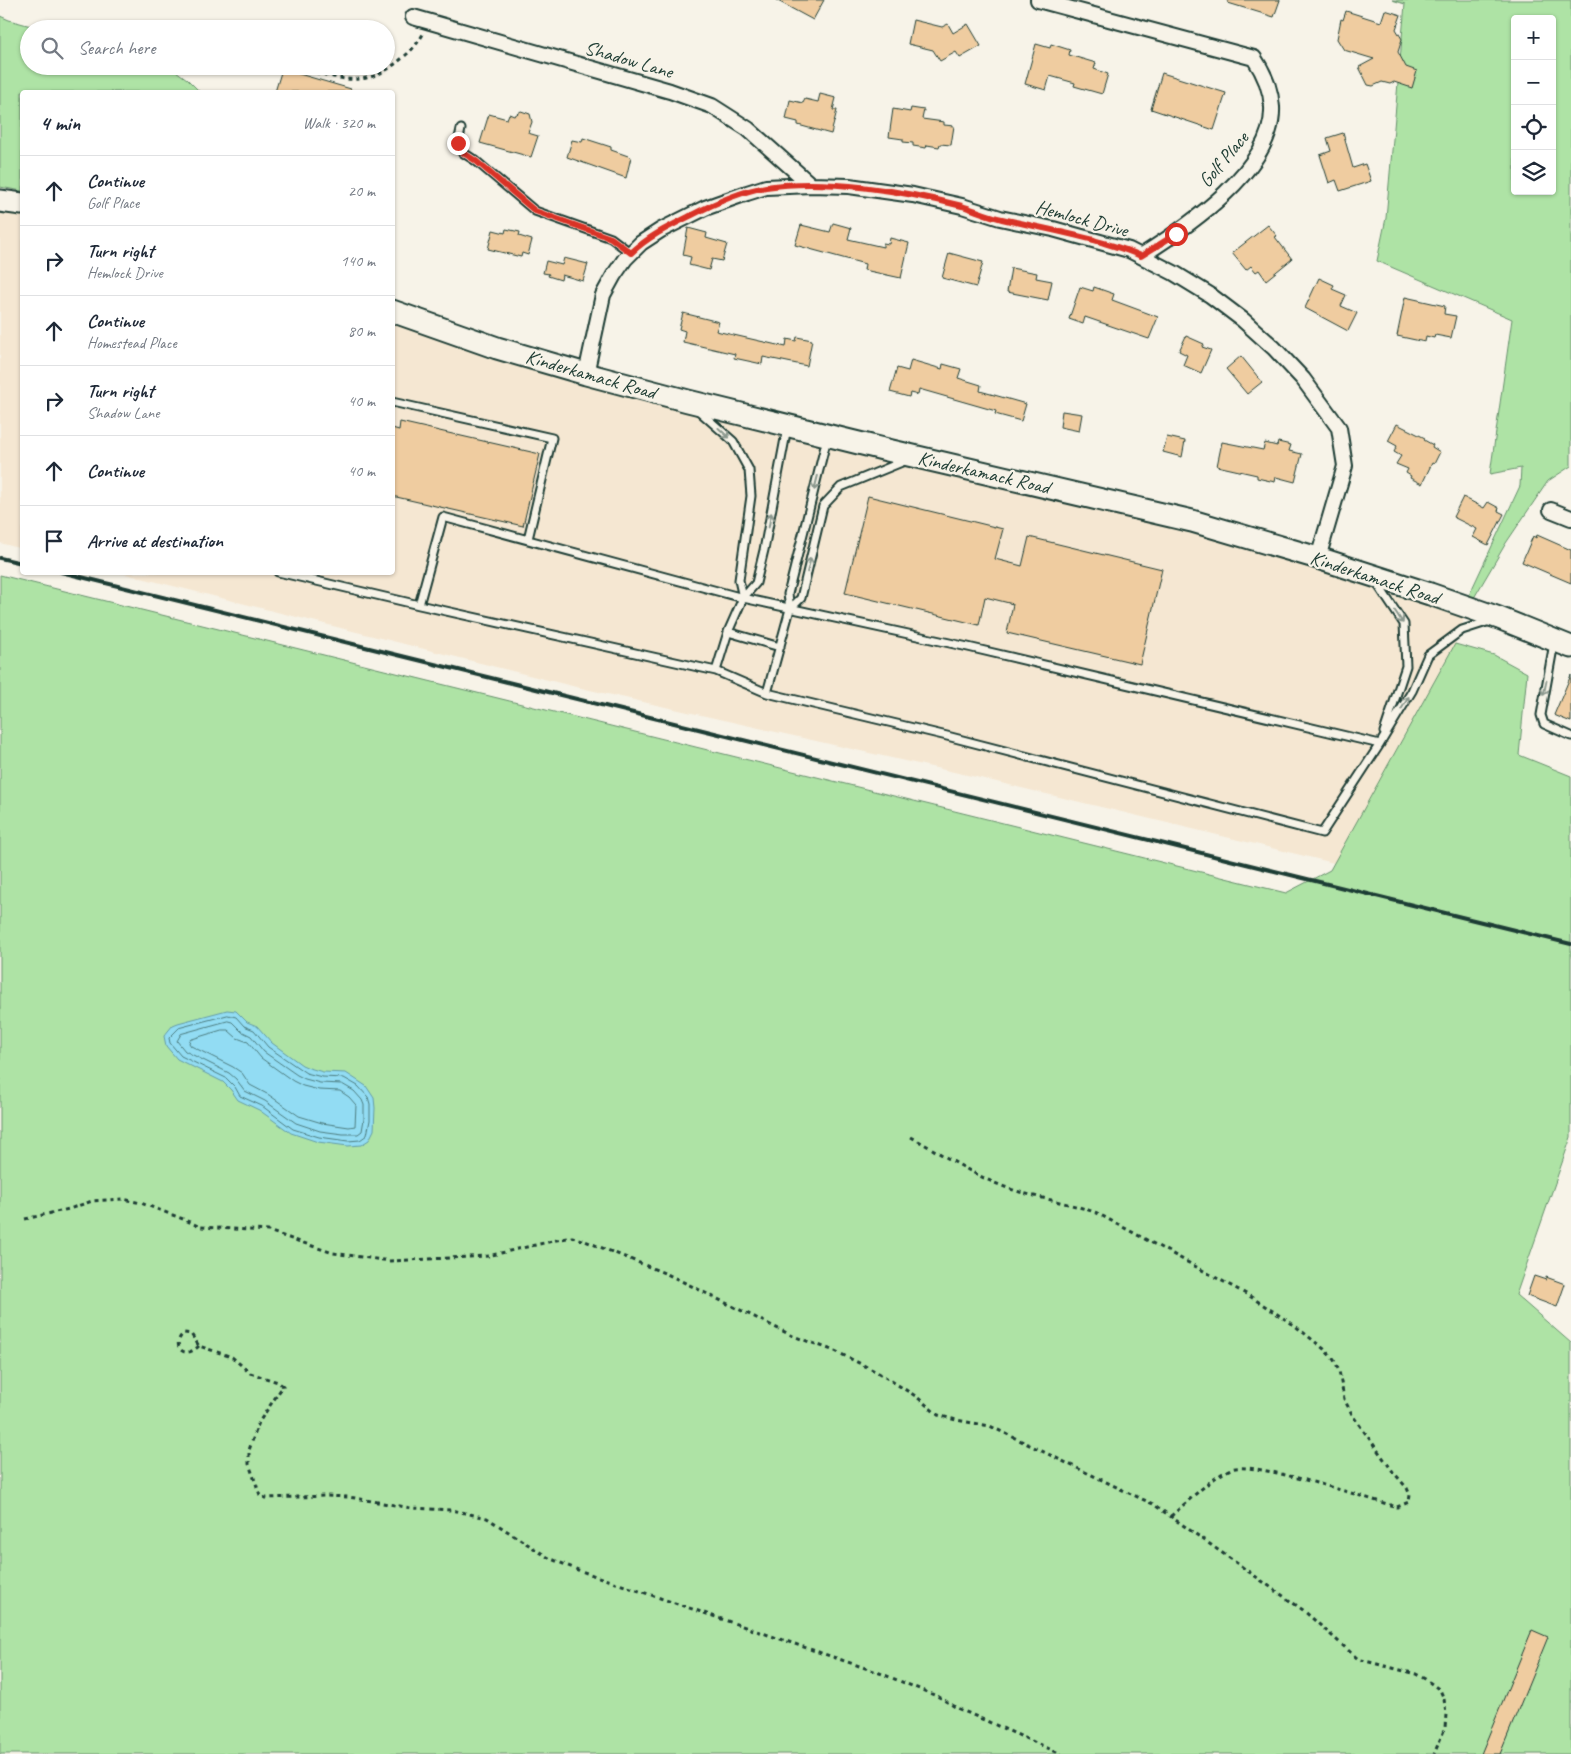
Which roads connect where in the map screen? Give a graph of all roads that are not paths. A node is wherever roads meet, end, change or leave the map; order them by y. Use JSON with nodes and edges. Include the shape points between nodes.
{"nodes":[{"id":1,"x":1038,"y":0,"type":"edge"},
{"id":2,"x":413,"y":17,"type":"dead end"},
{"id":3,"x":461,"y":130,"type":"dead end"},
{"id":4,"x":811,"y":184,"type":"junction"},
{"id":5,"x":631,"y":253,"type":"junction"},
{"id":6,"x":1141,"y":256,"type":"junction"},
{"id":7,"x":395,"y":312,"type":"edge"},
{"id":8,"x":586,"y":374,"type":"junction"},
{"id":9,"x":688,"y":401,"type":"junction"},
{"id":10,"x":395,"y":403,"type":"edge"},
{"id":11,"x":787,"y":426,"type":"junction"},
{"id":12,"x":827,"y":435,"type":"junction"},
{"id":13,"x":916,"y":456,"type":"junction"},
{"id":14,"x":1551,"y":510,"type":"dead end"},
{"id":15,"x":1571,"y":518,"type":"edge"},
{"id":16,"x":528,"y":539,"type":"junction"},
{"id":17,"x":1318,"y":558,"type":"junction"},
{"id":18,"x":291,"y":575,"type":"edge"},
{"id":19,"x":1372,"y":576,"type":"junction"},
{"id":20,"x":743,"y":598,"type":"junction"},
{"id":21,"x":420,"y":605,"type":"junction"},
{"id":22,"x":790,"y":609,"type":"junction"},
{"id":23,"x":1499,"y":618,"type":"junction"},
{"id":24,"x":728,"y":632,"type":"junction"},
{"id":25,"x":1563,"y":644,"type":"edge"},
{"id":26,"x":780,"y":647,"type":"junction"},
{"id":27,"x":716,"y":671,"type":"junction"},
{"id":28,"x":767,"y":693,"type":"junction"},
{"id":29,"x":1571,"y":736,"type":"edge"},
{"id":30,"x":1380,"y":744,"type":"junction"}],
"edges":[{"from":1,"to":6,"type":"street","name":"Golf Place","via":[[1254,58],[1265,75],[1271,93],[1271,124],[1257,157],[1207,209]]},
{"from":2,"to":4,"type":"street","name":"Shadow Lane","via":[[712,106],[748,129]]},
{"from":3,"to":5,"type":"lane","via":[[458,143],[462,152],[535,211],[611,238]]},
{"from":4,"to":5,"type":"street","name":"Hemlock Drive","via":[[766,187],[705,208],[661,230]]},
{"from":4,"to":6,"type":"street","name":"Hemlock Drive","via":[[912,195],[1053,229]]},
{"from":5,"to":8,"type":"street","name":"Hemlock Drive","via":[[604,295]]},
{"from":6,"to":17,"type":"street","name":"Hemlock Drive","via":[[1210,295],[1243,320],[1303,379],[1339,428],[1345,466]]},
{"from":7,"to":8,"type":"main road","name":"Kinderkamack Road","via":[[497,348]]},
{"from":8,"to":9,"type":"main road","name":"Kinderkamack Road"},
{"from":9,"to":11,"type":"main road","name":"Kinderkamack Road"},
{"from":9,"to":20,"type":"lane","one_way":true,"via":[[733,441],[749,470],[751,496],[739,580]]},
{"from":10,"to":16,"type":"lane","via":[[552,438]]},
{"from":11,"to":12,"type":"main road","name":"Kinderkamack Road"},
{"from":20,"to":11,"type":"lane","one_way":true,"via":[[756,582]]},
{"from":12,"to":13,"type":"main road","name":"Kinderkamack Road"},
{"from":12,"to":22,"type":"lane","one_way":true,"via":[[788,594]]},
{"from":13,"to":17,"type":"main road","name":"Kinderkamack Road","via":[[1192,521]]},
{"from":22,"to":13,"type":"lane","one_way":true,"via":[[801,598],[823,506],[841,487]]},
{"from":14,"to":15,"type":"street"},
{"from":16,"to":20,"type":"lane"},
{"from":16,"to":21,"type":"lane","via":[[443,517]]},
{"from":17,"to":19,"type":"main road","name":"Kinderkamack Road"},
{"from":18,"to":21,"type":"lane"},
{"from":19,"to":23,"type":"main road","name":"Kinderkamack Road"},
{"from":19,"to":30,"type":"lane","one_way":true,"via":[[1404,624],[1406,666]]},
{"from":20,"to":22,"type":"lane"},
{"from":20,"to":24,"type":"lane"},
{"from":21,"to":27,"type":"lane"},
{"from":22,"to":26,"type":"lane"},
{"from":22,"to":30,"type":"lane","via":[[968,647]]},
{"from":23,"to":25,"type":"main road","name":"Kinderkamack Road"},
{"from":30,"to":23,"type":"lane","one_way":true,"via":[[1412,691],[1428,655],[1462,630]]},
{"from":24,"to":26,"type":"lane"},
{"from":24,"to":27,"type":"lane"},
{"from":25,"to":29,"type":"lane","one_way":true,"via":[[1541,715],[1544,724]]},
{"from":26,"to":28,"type":"lane"},
{"from":27,"to":28,"type":"lane"},
{"from":28,"to":30,"type":"lane","via":[[1322,833]]}]}
